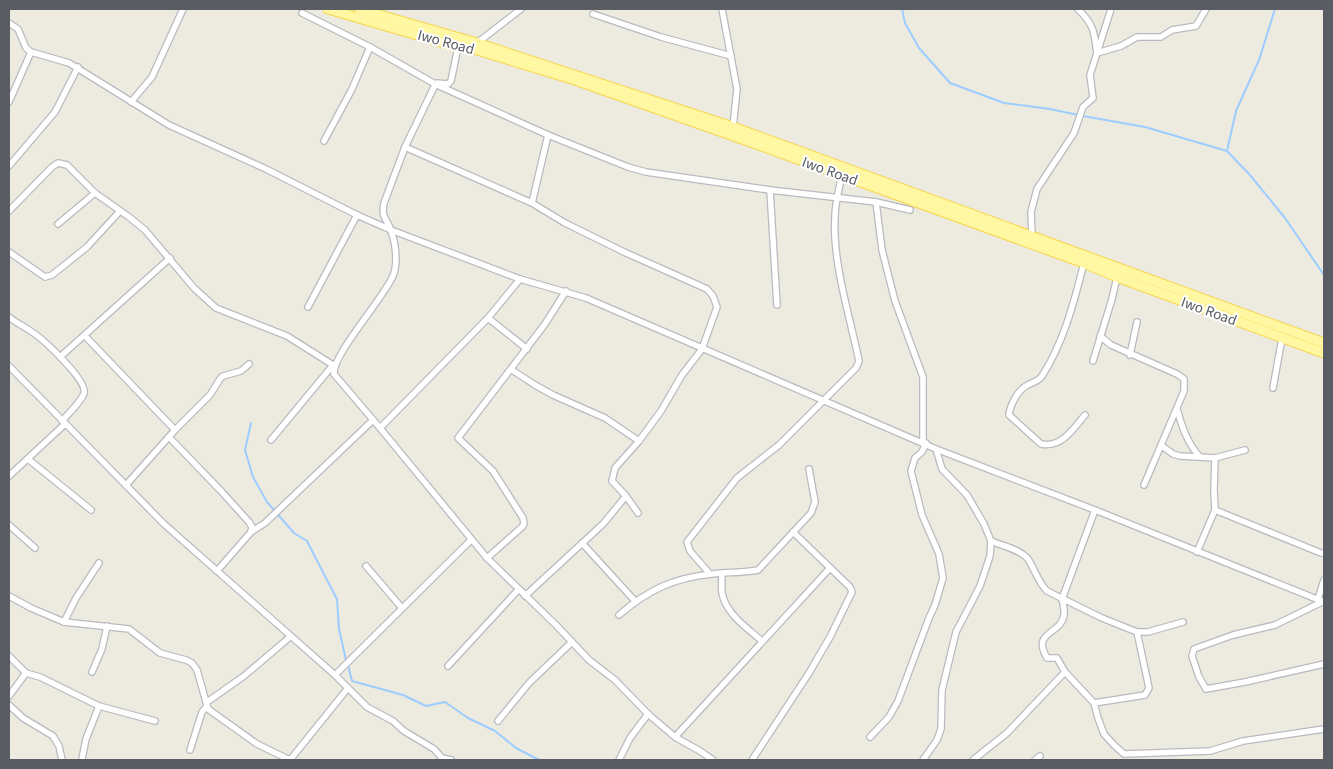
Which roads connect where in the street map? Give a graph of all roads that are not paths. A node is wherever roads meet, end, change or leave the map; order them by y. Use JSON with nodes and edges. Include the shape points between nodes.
{"nodes":[{"id":1,"x":184,"y":9,"type":"edge"},
{"id":2,"x":328,"y":9,"type":"edge"},
{"id":3,"x":359,"y":9,"type":"edge"},
{"id":4,"x":521,"y":9,"type":"edge"},
{"id":5,"x":722,"y":9,"type":"edge"},
{"id":6,"x":1078,"y":9,"type":"edge"},
{"id":7,"x":1111,"y":9,"type":"edge"},
{"id":8,"x":1206,"y":9,"type":"edge"},
{"id":9,"x":302,"y":13,"type":"dead end"},
{"id":10,"x":593,"y":14,"type":"dead end"},
{"id":11,"x":9,"y":23,"type":"edge"},
{"id":12,"x":477,"y":43,"type":"junction"},
{"id":13,"x":458,"y":47,"type":"junction"},
{"id":14,"x":370,"y":48,"type":"junction"},
{"id":15,"x":31,"y":52,"type":"junction"},
{"id":16,"x":1097,"y":53,"type":"junction"},
{"id":17,"x":731,"y":56,"type":"junction"},
{"id":18,"x":78,"y":67,"type":"junction"},
{"id":19,"x":575,"y":77,"type":"junction"},
{"id":20,"x":436,"y":84,"type":"junction"},
{"id":21,"x":9,"y":102,"type":"edge"},
{"id":22,"x":131,"y":102,"type":"junction"},
{"id":23,"x":733,"y":126,"type":"junction"},
{"id":24,"x":548,"y":135,"type":"junction"},
{"id":25,"x":324,"y":141,"type":"dead end"},
{"id":26,"x":405,"y":147,"type":"junction"},
{"id":27,"x":9,"y":166,"type":"edge"},
{"id":28,"x":842,"y":175,"type":"junction"},
{"id":29,"x":770,"y":190,"type":"junction"},
{"id":30,"x":95,"y":193,"type":"junction"},
{"id":31,"x":837,"y":197,"type":"junction"},
{"id":32,"x":876,"y":202,"type":"junction"},
{"id":33,"x":532,"y":203,"type":"junction"},
{"id":34,"x":910,"y":210,"type":"dead end"},
{"id":35,"x":9,"y":211,"type":"edge"},
{"id":36,"x":120,"y":212,"type":"junction"},
{"id":37,"x":357,"y":215,"type":"junction"},
{"id":38,"x":58,"y":224,"type":"dead end"},
{"id":39,"x":391,"y":230,"type":"junction"},
{"id":40,"x":1032,"y":236,"type":"junction"},
{"id":41,"x":9,"y":252,"type":"edge"},
{"id":42,"x":170,"y":258,"type":"junction"},
{"id":43,"x":1084,"y":263,"type":"junction"},
{"id":44,"x":1116,"y":277,"type":"junction"},
{"id":45,"x":520,"y":279,"type":"junction"},
{"id":46,"x":1162,"y":289,"type":"junction"},
{"id":47,"x":566,"y":291,"type":"junction"},
{"id":48,"x":777,"y":305,"type":"dead end"},
{"id":49,"x":308,"y":307,"type":"dead end"},
{"id":50,"x":9,"y":317,"type":"edge"},
{"id":51,"x":488,"y":318,"type":"junction"},
{"id":52,"x":1137,"y":322,"type":"dead end"},
{"id":53,"x":85,"y":336,"type":"junction"},
{"id":54,"x":1100,"y":336,"type":"junction"},
{"id":55,"x":1282,"y":338,"type":"junction"},
{"id":56,"x":1324,"y":343,"type":"edge"},
{"id":57,"x":527,"y":349,"type":"junction"},
{"id":58,"x":702,"y":349,"type":"junction"},
{"id":59,"x":1324,"y":353,"type":"edge"},
{"id":60,"x":1130,"y":354,"type":"junction"},
{"id":61,"x":60,"y":357,"type":"junction"},
{"id":62,"x":1093,"y":361,"type":"dead end"},
{"id":63,"x":249,"y":364,"type":"dead end"},
{"id":64,"x":333,"y":367,"type":"junction"},
{"id":65,"x":10,"y":370,"type":"edge"},
{"id":66,"x":512,"y":370,"type":"junction"},
{"id":67,"x":1273,"y":388,"type":"dead end"},
{"id":68,"x":824,"y":400,"type":"junction"},
{"id":69,"x":1177,"y":409,"type":"junction"},
{"id":70,"x":1085,"y":415,"type":"dead end"},
{"id":71,"x":373,"y":420,"type":"junction"},
{"id":72,"x":64,"y":422,"type":"junction"},
{"id":73,"x":380,"y":428,"type":"junction"},
{"id":74,"x":175,"y":430,"type":"junction"},
{"id":75,"x":169,"y":437,"type":"junction"},
{"id":76,"x":271,"y":440,"type":"dead end"},
{"id":77,"x":639,"y":441,"type":"junction"},
{"id":78,"x":924,"y":443,"type":"junction"},
{"id":79,"x":1162,"y":446,"type":"junction"},
{"id":80,"x":936,"y":449,"type":"junction"},
{"id":81,"x":1245,"y":450,"type":"dead end"},
{"id":82,"x":1199,"y":456,"type":"junction"},
{"id":83,"x":1215,"y":458,"type":"junction"},
{"id":84,"x":28,"y":459,"type":"junction"},
{"id":85,"x":808,"y":469,"type":"dead end"},
{"id":86,"x":9,"y":476,"type":"edge"},
{"id":87,"x":126,"y":485,"type":"junction"},
{"id":88,"x":1144,"y":485,"type":"dead end"},
{"id":89,"x":626,"y":496,"type":"junction"},
{"id":90,"x":91,"y":510,"type":"dead end"},
{"id":91,"x":1095,"y":510,"type":"junction"},
{"id":92,"x":1215,"y":510,"type":"junction"},
{"id":93,"x":638,"y":513,"type":"dead end"},
{"id":94,"x":9,"y":524,"type":"edge"},
{"id":95,"x":251,"y":532,"type":"junction"},
{"id":96,"x":793,"y":532,"type":"junction"},
{"id":97,"x":471,"y":540,"type":"junction"},
{"id":98,"x":991,"y":541,"type":"junction"},
{"id":99,"x":582,"y":543,"type":"junction"},
{"id":100,"x":35,"y":548,"type":"dead end"},
{"id":101,"x":1196,"y":552,"type":"junction"},
{"id":102,"x":1324,"y":553,"type":"edge"},
{"id":103,"x":487,"y":558,"type":"junction"},
{"id":104,"x":99,"y":563,"type":"dead end"},
{"id":105,"x":366,"y":566,"type":"dead end"},
{"id":106,"x":830,"y":568,"type":"junction"},
{"id":107,"x":217,"y":571,"type":"junction"},
{"id":108,"x":722,"y":573,"type":"junction"},
{"id":109,"x":710,"y":574,"type":"junction"},
{"id":110,"x":1324,"y":580,"type":"edge"},
{"id":111,"x":519,"y":589,"type":"junction"},
{"id":112,"x":9,"y":596,"type":"edge"},
{"id":113,"x":525,"y":596,"type":"junction"},
{"id":114,"x":1062,"y":599,"type":"junction"},
{"id":115,"x":635,"y":601,"type":"junction"},
{"id":116,"x":1323,"y":601,"type":"edge"},
{"id":117,"x":402,"y":608,"type":"junction"},
{"id":118,"x":619,"y":615,"type":"dead end"},
{"id":119,"x":64,"y":622,"type":"junction"},
{"id":120,"x":1183,"y":622,"type":"dead end"},
{"id":121,"x":107,"y":626,"type":"junction"},
{"id":122,"x":1137,"y":632,"type":"junction"},
{"id":123,"x":290,"y":637,"type":"junction"},
{"id":124,"x":762,"y":641,"type":"junction"},
{"id":125,"x":572,"y":642,"type":"junction"},
{"id":126,"x":9,"y":656,"type":"edge"},
{"id":127,"x":1324,"y":664,"type":"edge"},
{"id":128,"x":448,"y":666,"type":"dead end"},
{"id":129,"x":92,"y":672,"type":"dead end"},
{"id":130,"x":1065,"y":672,"type":"junction"},
{"id":131,"x":26,"y":674,"type":"junction"},
{"id":132,"x":335,"y":675,"type":"junction"},
{"id":133,"x":348,"y":688,"type":"junction"},
{"id":134,"x":9,"y":696,"type":"edge"},
{"id":135,"x":1094,"y":703,"type":"junction"},
{"id":136,"x":207,"y":704,"type":"junction"},
{"id":137,"x":9,"y":705,"type":"edge"},
{"id":138,"x":99,"y":706,"type":"junction"},
{"id":139,"x":648,"y":714,"type":"junction"},
{"id":140,"x":154,"y":721,"type":"dead end"},
{"id":141,"x":498,"y":721,"type":"dead end"},
{"id":142,"x":1324,"y":729,"type":"edge"},
{"id":143,"x":675,"y":737,"type":"junction"},
{"id":144,"x":870,"y":737,"type":"dead end"},
{"id":145,"x":190,"y":750,"type":"dead end"},
{"id":146,"x":82,"y":759,"type":"edge"},
{"id":147,"x":442,"y":759,"type":"edge"},
{"id":148,"x":62,"y":760,"type":"edge"},
{"id":149,"x":290,"y":760,"type":"edge"},
{"id":150,"x":451,"y":760,"type":"edge"},
{"id":151,"x":619,"y":760,"type":"edge"},
{"id":152,"x":713,"y":760,"type":"edge"},
{"id":153,"x":752,"y":760,"type":"edge"},
{"id":154,"x":923,"y":760,"type":"edge"},
{"id":155,"x":972,"y":760,"type":"edge"}],
"edges":[{"from":1,"to":22,"type":"street","via":[[152,77]]},
{"from":2,"to":13,"type":"main road","name":"Iwo Road"},
{"from":3,"to":12,"type":"main road","name":"Iwo Road"},
{"from":4,"to":12,"type":"street"},
{"from":5,"to":17,"type":"street"},
{"from":6,"to":16,"type":"street","via":[[1090,21]]},
{"from":7,"to":16,"type":"street"},
{"from":8,"to":16,"type":"street","via":[[1196,26],[1172,30],[1161,38],[1137,37]]},
{"from":9,"to":14,"type":"street"},
{"from":10,"to":17,"type":"street"},
{"from":11,"to":15,"type":"street","via":[[18,29]]},
{"from":12,"to":19,"type":"main road","name":"Iwo Road"},
{"from":13,"to":19,"type":"main road","name":"Iwo Road"},
{"from":13,"to":20,"type":"street","via":[[451,81]]},
{"from":14,"to":20,"type":"street"},
{"from":14,"to":25,"type":"street"},
{"from":15,"to":18,"type":"street"},
{"from":15,"to":21,"type":"street"},
{"from":16,"to":40,"type":"street","via":[[1090,75],[1093,98],[1083,107],[1074,133],[1037,189],[1031,212]]},
{"from":17,"to":23,"type":"street","via":[[737,89]]},
{"from":18,"to":22,"type":"street"},
{"from":18,"to":27,"type":"street","via":[[55,112]]},
{"from":19,"to":23,"type":"main road","name":"Iwo Road"},
{"from":19,"to":28,"type":"main road","name":"Iwo Road"},
{"from":20,"to":24,"type":"street"},
{"from":20,"to":26,"type":"street"},
{"from":22,"to":37,"type":"street","via":[[169,125]]},
{"from":23,"to":40,"type":"main road","name":"Iwo Road"},
{"from":24,"to":29,"type":"street","via":[[646,172]]},
{"from":24,"to":33,"type":"street"},
{"from":26,"to":33,"type":"street"},
{"from":26,"to":39,"type":"street","via":[[382,212]]},
{"from":28,"to":31,"type":"street"},
{"from":28,"to":43,"type":"main road","name":"Iwo Road"},
{"from":29,"to":31,"type":"street"},
{"from":29,"to":48,"type":"street"},
{"from":30,"to":35,"type":"street","via":[[67,165],[58,163]]},
{"from":30,"to":36,"type":"street"},
{"from":30,"to":38,"type":"street"},
{"from":31,"to":32,"type":"street"},
{"from":31,"to":68,"type":"street","via":[[834,218],[837,251],[859,361]]},
{"from":32,"to":34,"type":"street"},
{"from":32,"to":78,"type":"street","via":[[882,250],[894,301],[923,377]]},
{"from":33,"to":58,"type":"street","via":[[565,223],[707,290],[717,307]]},
{"from":36,"to":41,"type":"street","via":[[87,247],[52,275],[45,277]]},
{"from":36,"to":42,"type":"street","via":[[145,230]]},
{"from":37,"to":39,"type":"street"},
{"from":37,"to":49,"type":"street"},
{"from":39,"to":45,"type":"street"},
{"from":39,"to":64,"type":"street","via":[[394,274]]},
{"from":40,"to":46,"type":"main road","name":"Iwo Road"},
{"from":42,"to":53,"type":"street"},
{"from":42,"to":64,"type":"street","via":[[194,288],[216,308],[287,336]]},
{"from":43,"to":44,"type":"main road","name":"Iwo Road"},
{"from":43,"to":70,"type":"street","via":[[1073,307],[1054,356],[1040,380],[1021,390],[1009,415],[1041,444],[1048,445],[1065,438]]},
{"from":44,"to":46,"type":"main road","name":"Iwo Road"},
{"from":44,"to":54,"type":"street"},
{"from":45,"to":47,"type":"street"},
{"from":45,"to":51,"type":"street"},
{"from":46,"to":55,"type":"main road","name":"Iwo Road"},
{"from":46,"to":56,"type":"main road","name":"Iwo Road"},
{"from":47,"to":57,"type":"street"},
{"from":47,"to":58,"type":"street"},
{"from":50,"to":61,"type":"street","via":[[33,332]]},
{"from":51,"to":57,"type":"street"},
{"from":51,"to":73,"type":"street"},
{"from":52,"to":60,"type":"street"},
{"from":53,"to":61,"type":"street"},
{"from":53,"to":74,"type":"street"},
{"from":54,"to":60,"type":"street"},
{"from":54,"to":62,"type":"street"},
{"from":55,"to":59,"type":"main road","name":"Iwo Road"},
{"from":55,"to":67,"type":"street"},
{"from":57,"to":66,"type":"street"},
{"from":58,"to":68,"type":"street"},
{"from":58,"to":77,"type":"street"},
{"from":60,"to":69,"type":"street","via":[[1184,379],[1184,391]]},
{"from":61,"to":72,"type":"street","via":[[83,384],[85,391]]},
{"from":63,"to":74,"type":"street","via":[[235,374],[223,376],[210,395]]},
{"from":64,"to":71,"type":"street","via":[[335,377]]},
{"from":64,"to":76,"type":"street"},
{"from":65,"to":72,"type":"street"},
{"from":66,"to":77,"type":"street","via":[[553,395],[605,418]]},
{"from":66,"to":103,"type":"street","via":[[458,438],[493,471],[524,518],[522,527]]},
{"from":68,"to":78,"type":"street"},
{"from":68,"to":109,"type":"street","via":[[779,445],[737,478],[687,542],[690,551]]},
{"from":69,"to":79,"type":"street"},
{"from":69,"to":82,"type":"street","via":[[1189,444]]},
{"from":71,"to":73,"type":"street"},
{"from":71,"to":95,"type":"street","via":[[265,523]]},
{"from":72,"to":84,"type":"street"},
{"from":72,"to":87,"type":"street"},
{"from":73,"to":97,"type":"street"},
{"from":74,"to":75,"type":"street"},
{"from":75,"to":87,"type":"street"},
{"from":75,"to":95,"type":"street","via":[[249,522]]},
{"from":77,"to":89,"type":"street","via":[[613,474],[612,481]]},
{"from":78,"to":80,"type":"street"},
{"from":78,"to":144,"type":"street","via":[[911,471],[922,515],[940,554],[943,578],[898,701],[889,717]]},
{"from":79,"to":82,"type":"street","via":[[1180,456]]},
{"from":79,"to":88,"type":"street"},
{"from":80,"to":91,"type":"street"},
{"from":80,"to":98,"type":"street","via":[[942,469],[968,495]]},
{"from":81,"to":83,"type":"street"},
{"from":82,"to":83,"type":"street"},
{"from":83,"to":92,"type":"street"},
{"from":84,"to":86,"type":"street"},
{"from":84,"to":90,"type":"street"},
{"from":85,"to":96,"type":"street","via":[[816,502]]},
{"from":87,"to":107,"type":"street"},
{"from":89,"to":93,"type":"street"},
{"from":89,"to":99,"type":"street"},
{"from":91,"to":101,"type":"street"},
{"from":91,"to":114,"type":"street"},
{"from":92,"to":101,"type":"street"},
{"from":92,"to":102,"type":"street"},
{"from":94,"to":100,"type":"street"},
{"from":95,"to":107,"type":"street"},
{"from":96,"to":106,"type":"street"},
{"from":96,"to":108,"type":"street","via":[[758,570]]},
{"from":97,"to":103,"type":"street"},
{"from":97,"to":117,"type":"street"},
{"from":98,"to":114,"type":"street","via":[[1021,553],[1041,585]]},
{"from":98,"to":154,"type":"street","via":[[989,564],[952,644],[942,690],[941,729]]},
{"from":99,"to":113,"type":"street"},
{"from":99,"to":115,"type":"street"},
{"from":101,"to":116,"type":"street"},
{"from":103,"to":111,"type":"street"},
{"from":104,"to":119,"type":"street"},
{"from":105,"to":117,"type":"street"},
{"from":106,"to":124,"type":"street"},
{"from":106,"to":153,"type":"street","via":[[850,587],[851,596],[809,674]]},
{"from":107,"to":123,"type":"street"},
{"from":108,"to":109,"type":"street"},
{"from":108,"to":124,"type":"street","via":[[722,594],[729,609]]},
{"from":109,"to":115,"type":"street","via":[[668,583]]},
{"from":110,"to":116,"type":"street"},
{"from":111,"to":113,"type":"street"},
{"from":111,"to":128,"type":"street"},
{"from":112,"to":119,"type":"street"},
{"from":113,"to":125,"type":"street"},
{"from":114,"to":122,"type":"street"},
{"from":114,"to":130,"type":"street","via":[[1063,620],[1044,638],[1042,645],[1047,658],[1057,658]]},
{"from":115,"to":118,"type":"street"},
{"from":116,"to":127,"type":"street","via":[[1275,625],[1194,649],[1192,656],[1206,689]]},
{"from":117,"to":132,"type":"street"},
{"from":119,"to":121,"type":"street"},
{"from":120,"to":122,"type":"street"},
{"from":121,"to":129,"type":"street"},
{"from":121,"to":136,"type":"street","via":[[129,629],[160,653],[192,663],[198,670]]},
{"from":122,"to":135,"type":"street","via":[[1148,691],[1145,695]]},
{"from":123,"to":132,"type":"street"},
{"from":123,"to":136,"type":"street"},
{"from":124,"to":143,"type":"street"},
{"from":125,"to":139,"type":"street"},
{"from":125,"to":141,"type":"street","via":[[529,683]]},
{"from":126,"to":131,"type":"street"},
{"from":130,"to":135,"type":"street"},
{"from":130,"to":155,"type":"street","via":[[1007,733]]},
{"from":131,"to":134,"type":"street"},
{"from":131,"to":138,"type":"street","via":[[40,677]]},
{"from":132,"to":133,"type":"street"},
{"from":133,"to":147,"type":"street","via":[[367,707],[434,749]]},
{"from":133,"to":149,"type":"street"},
{"from":135,"to":142,"type":"street","via":[[1104,734],[1124,754],[1210,751],[1243,741]]},
{"from":136,"to":145,"type":"street","via":[[196,725]]},
{"from":136,"to":149,"type":"street","via":[[208,710],[243,736]]},
{"from":137,"to":148,"type":"street","via":[[23,718],[53,736]]},
{"from":138,"to":140,"type":"street"},
{"from":138,"to":146,"type":"street"},
{"from":139,"to":143,"type":"street"},
{"from":139,"to":151,"type":"street"},
{"from":143,"to":152,"type":"street"},
{"from":147,"to":150,"type":"street"}]}
